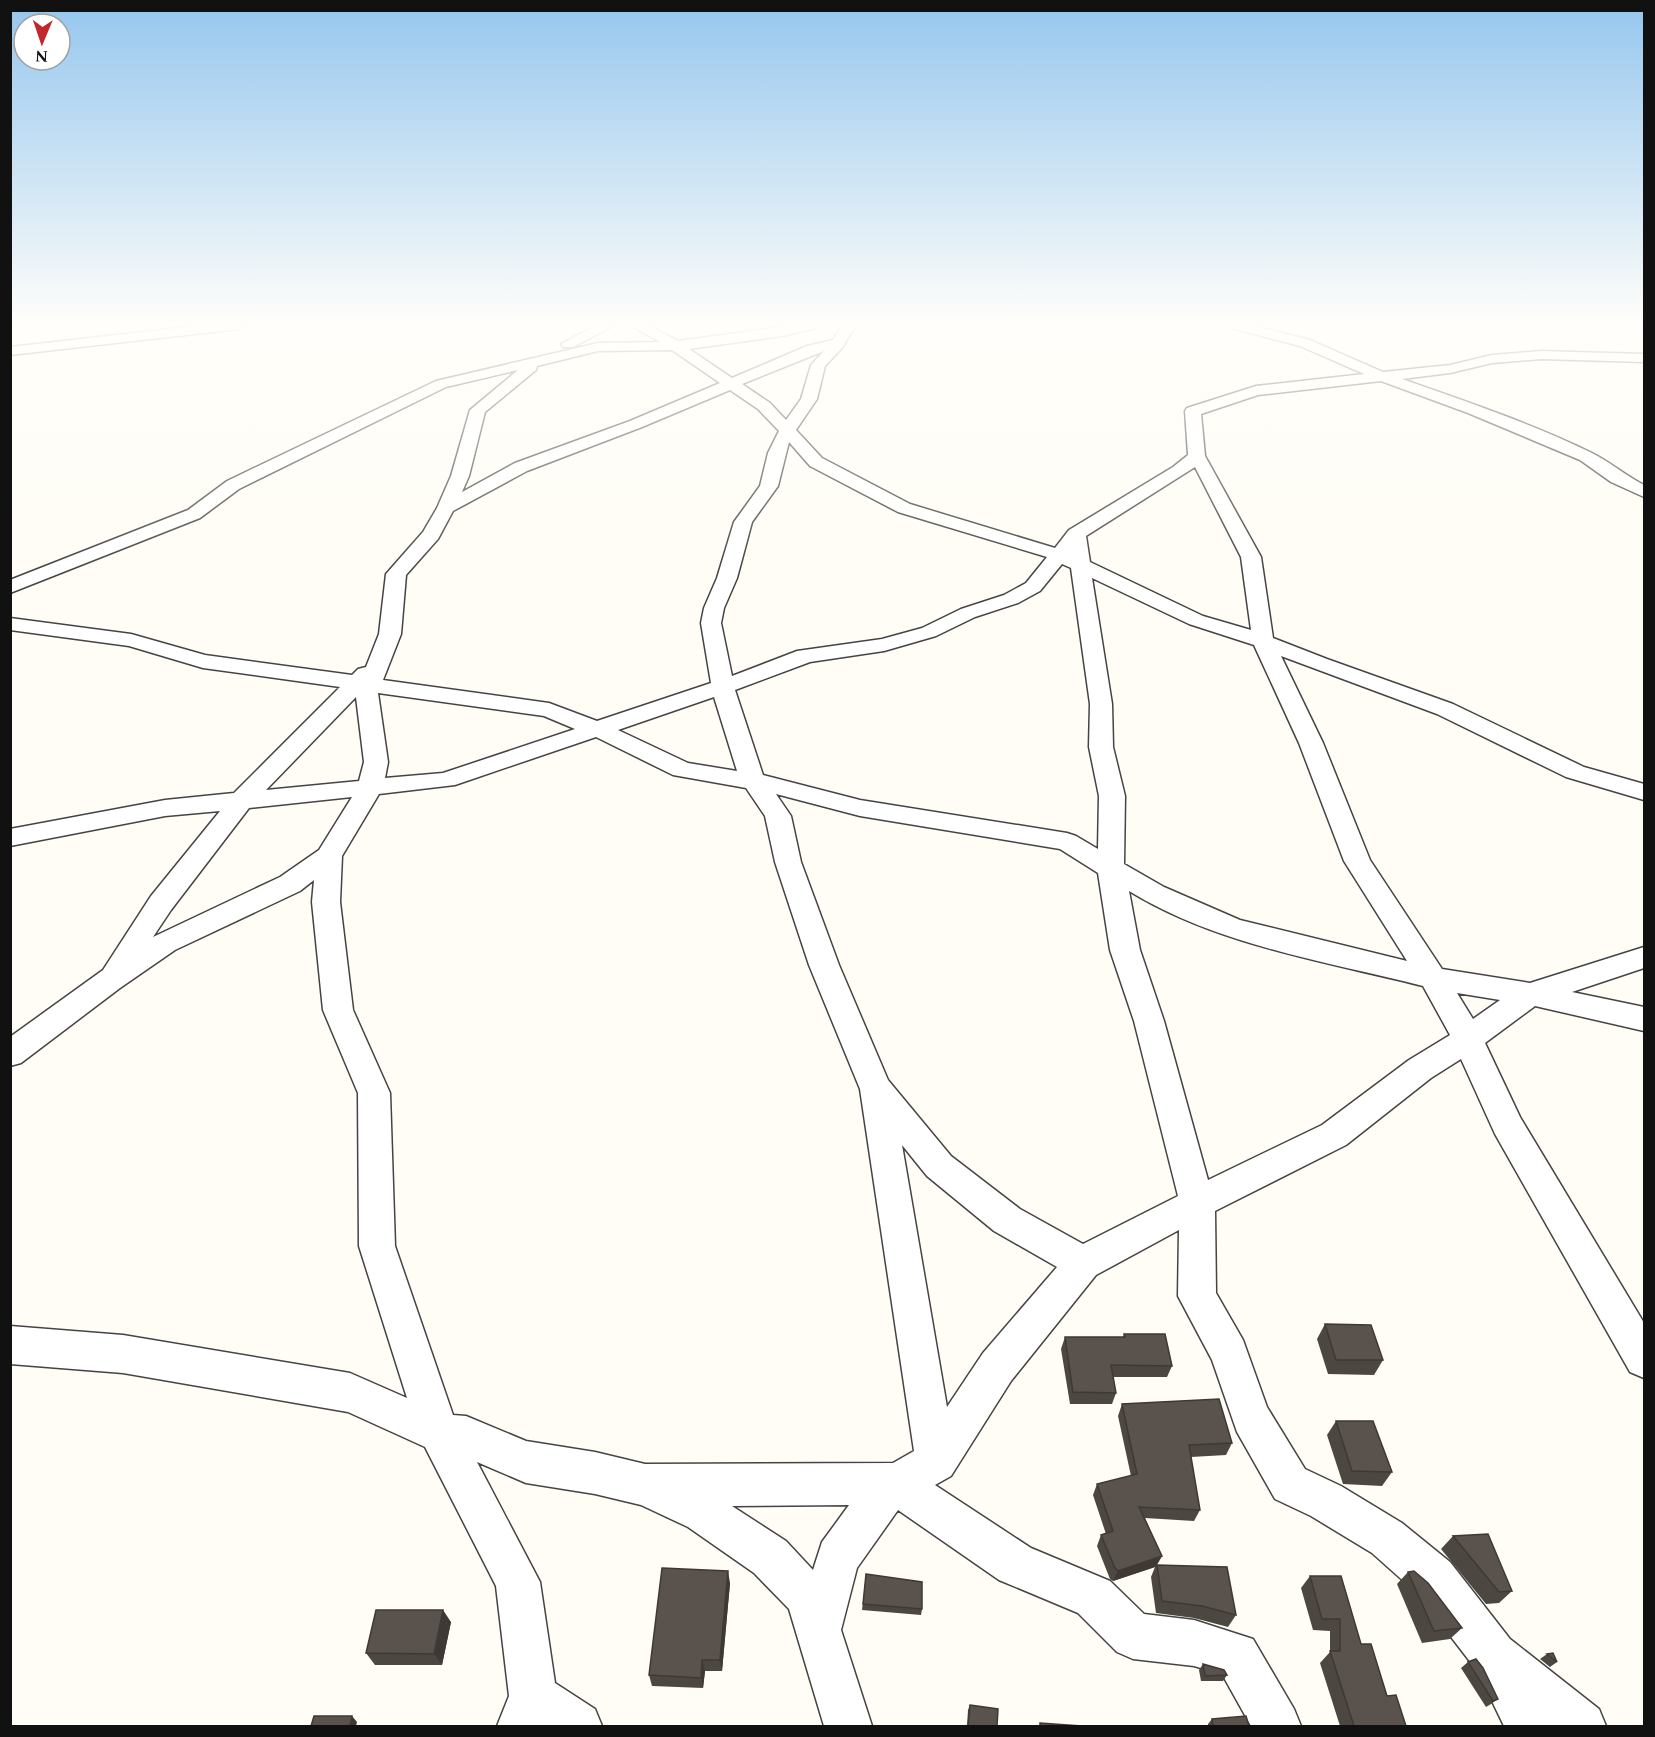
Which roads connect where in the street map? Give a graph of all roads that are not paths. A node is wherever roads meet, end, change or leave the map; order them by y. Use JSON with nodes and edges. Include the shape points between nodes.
{"nodes":[{"id":1,"x":396,"y":406,"type":"edge"},
{"id":2,"x":483,"y":406,"type":"edge"},
{"id":3,"x":679,"y":406,"type":"edge"},
{"id":4,"x":764,"y":406,"type":"edge"},
{"id":5,"x":804,"y":406,"type":"edge"},
{"id":6,"x":1209,"y":406,"type":"edge"},
{"id":7,"x":1463,"y":406,"type":"edge"},
{"id":8,"x":787,"y":431,"type":"junction"},
{"id":9,"x":1197,"y":456,"type":"junction"},
{"id":10,"x":1644,"y":492,"type":"edge"},
{"id":11,"x":447,"y":508,"type":"junction"},
{"id":12,"x":1070,"y":560,"type":"junction"},
{"id":13,"x":10,"y":587,"type":"edge"},
{"id":14,"x":10,"y":624,"type":"edge"},
{"id":15,"x":1263,"y":641,"type":"junction"},
{"id":16,"x":368,"y":677,"type":"junction"},
{"id":17,"x":724,"y":685,"type":"junction"},
{"id":18,"x":596,"y":728,"type":"junction"},
{"id":19,"x":753,"y":782,"type":"junction"},
{"id":20,"x":370,"y":788,"type":"junction"},
{"id":21,"x":1644,"y":792,"type":"edge"},
{"id":22,"x":241,"y":801,"type":"junction"},
{"id":23,"x":10,"y":837,"type":"edge"},
{"id":24,"x":329,"y":856,"type":"junction"},
{"id":25,"x":1111,"y":868,"type":"junction"},
{"id":26,"x":1644,"y":957,"type":"edge"},
{"id":27,"x":1433,"y":978,"type":"junction"},
{"id":28,"x":110,"y":980,"type":"junction"},
{"id":29,"x":1530,"y":994,"type":"junction"},
{"id":30,"x":1644,"y":1019,"type":"edge"},
{"id":31,"x":1468,"y":1039,"type":"junction"},
{"id":32,"x":10,"y":1054,"type":"edge"},
{"id":33,"x":875,"y":1087,"type":"junction"},
{"id":34,"x":1197,"y":1203,"type":"junction"},
{"id":35,"x":1083,"y":1263,"type":"junction"},
{"id":36,"x":10,"y":1345,"type":"edge"},
{"id":37,"x":1644,"y":1359,"type":"edge"},
{"id":38,"x":439,"y":1433,"type":"junction"},
{"id":39,"x":936,"y":1461,"type":"junction"},
{"id":40,"x":897,"y":1484,"type":"junction"},
{"id":41,"x":645,"y":1485,"type":"junction"},
{"id":42,"x":819,"y":1630,"type":"junction"},
{"id":43,"x":1494,"y":1655,"type":"junction"},
{"id":44,"x":527,"y":1711,"type":"edge"},
{"id":45,"x":578,"y":1726,"type":"edge"},
{"id":46,"x":848,"y":1726,"type":"edge"},
{"id":47,"x":1276,"y":1726,"type":"edge"},
{"id":48,"x":1529,"y":1726,"type":"edge"},
{"id":49,"x":1582,"y":1726,"type":"edge"}],
"edges":[{"from":1,"to":13,"type":"street","via":[[233,485],[194,514]]},
{"from":2,"to":11,"type":"street","via":[[478,410]]},
{"from":3,"to":11,"type":"street","via":[[521,467]]},
{"from":4,"to":8,"type":"street"},
{"from":5,"to":8,"type":"street"},
{"from":6,"to":9,"type":"street","via":[[1193,411]]},
{"from":7,"to":10,"type":"street","via":[[1586,456]]},
{"from":8,"to":12,"type":"street","via":[[816,462],[904,508]]},
{"from":8,"to":17,"type":"street","via":[[776,453],[769,486],[743,522],[714,608],[711,623]]},
{"from":9,"to":12,"type":"street","via":[[1076,534]]},
{"from":9,"to":15,"type":"street","via":[[1251,558]]},
{"from":11,"to":16,"type":"street","via":[[431,536],[396,574],[390,634]]},
{"from":12,"to":15,"type":"street","via":[[1196,620]]},
{"from":12,"to":17,"type":"street","via":[[1011,599],[968,613],[929,632],[884,645],[805,656]]},
{"from":12,"to":25,"type":"street","via":[[1101,704],[1101,747],[1112,796]]},
{"from":14,"to":16,"type":"street","via":[[131,640],[203,661]]},
{"from":15,"to":21,"type":"street","via":[[1445,709],[1575,772]]},
{"from":15,"to":27,"type":"street","via":[[1311,743],[1357,861]]},
{"from":16,"to":18,"type":"street","via":[[549,710]]},
{"from":16,"to":20,"type":"street","via":[[376,762]]},
{"from":16,"to":22,"type":"street"},
{"from":17,"to":18,"type":"street"},
{"from":17,"to":19,"type":"street"},
{"from":18,"to":19,"type":"street","via":[[682,770]]},
{"from":18,"to":20,"type":"street","via":[[446,780]]},
{"from":19,"to":25,"type":"street","via":[[860,808],[1067,842]]},
{"from":19,"to":33,"type":"street","via":[[778,816],[789,862],[824,965]]},
{"from":20,"to":22,"type":"street"},
{"from":20,"to":24,"type":"street"},
{"from":22,"to":23,"type":"street","via":[[165,808]]},
{"from":22,"to":28,"type":"street","via":[[161,903]]},
{"from":24,"to":28,"type":"street","via":[[290,884],[165,943]]},
{"from":24,"to":38,"type":"street","via":[[326,902],[338,1010],[374,1094],[377,1246]]},
{"from":25,"to":27,"type":"street","via":[[1155,894],[1233,928]]},
{"from":25,"to":34,"type":"street","via":[[1125,950],[1149,1021]]},
{"from":26,"to":29,"type":"street"},
{"from":27,"to":29,"type":"street"},
{"from":27,"to":31,"type":"street"},
{"from":28,"to":32,"type":"street"},
{"from":29,"to":30,"type":"street"},
{"from":29,"to":31,"type":"street"},
{"from":31,"to":34,"type":"street","via":[[1420,1069],[1334,1135]]},
{"from":31,"to":37,"type":"street","via":[[1507,1124]]},
{"from":33,"to":35,"type":"street","via":[[939,1166],[1007,1220]]},
{"from":33,"to":39,"type":"street"},
{"from":34,"to":35,"type":"street"},
{"from":34,"to":43,"type":"street","via":[[1197,1296],[1229,1353],[1251,1418],[1290,1484],[1387,1538],[1434,1578]]},
{"from":35,"to":39,"type":"street","via":[[997,1367]]},
{"from":36,"to":38,"type":"street","via":[[123,1354],[350,1393]]},
{"from":38,"to":41,"type":"street","via":[[466,1437],[526,1462]]},
{"from":38,"to":44,"type":"street","via":[[518,1581]]},
{"from":39,"to":40,"type":"street"},
{"from":40,"to":41,"type":"street"},
{"from":40,"to":42,"type":"street","via":[[887,1489],[838,1558]]},
{"from":40,"to":47,"type":"street","via":[[1015,1564],[1094,1597],[1133,1636],[1194,1642],[1237,1655]]},
{"from":41,"to":42,"type":"street","via":[[703,1512],[770,1557],[807,1596]]},
{"from":42,"to":46,"type":"street"},
{"from":43,"to":48,"type":"street"},
{"from":43,"to":49,"type":"street"},
{"from":44,"to":45,"type":"street"}]}
